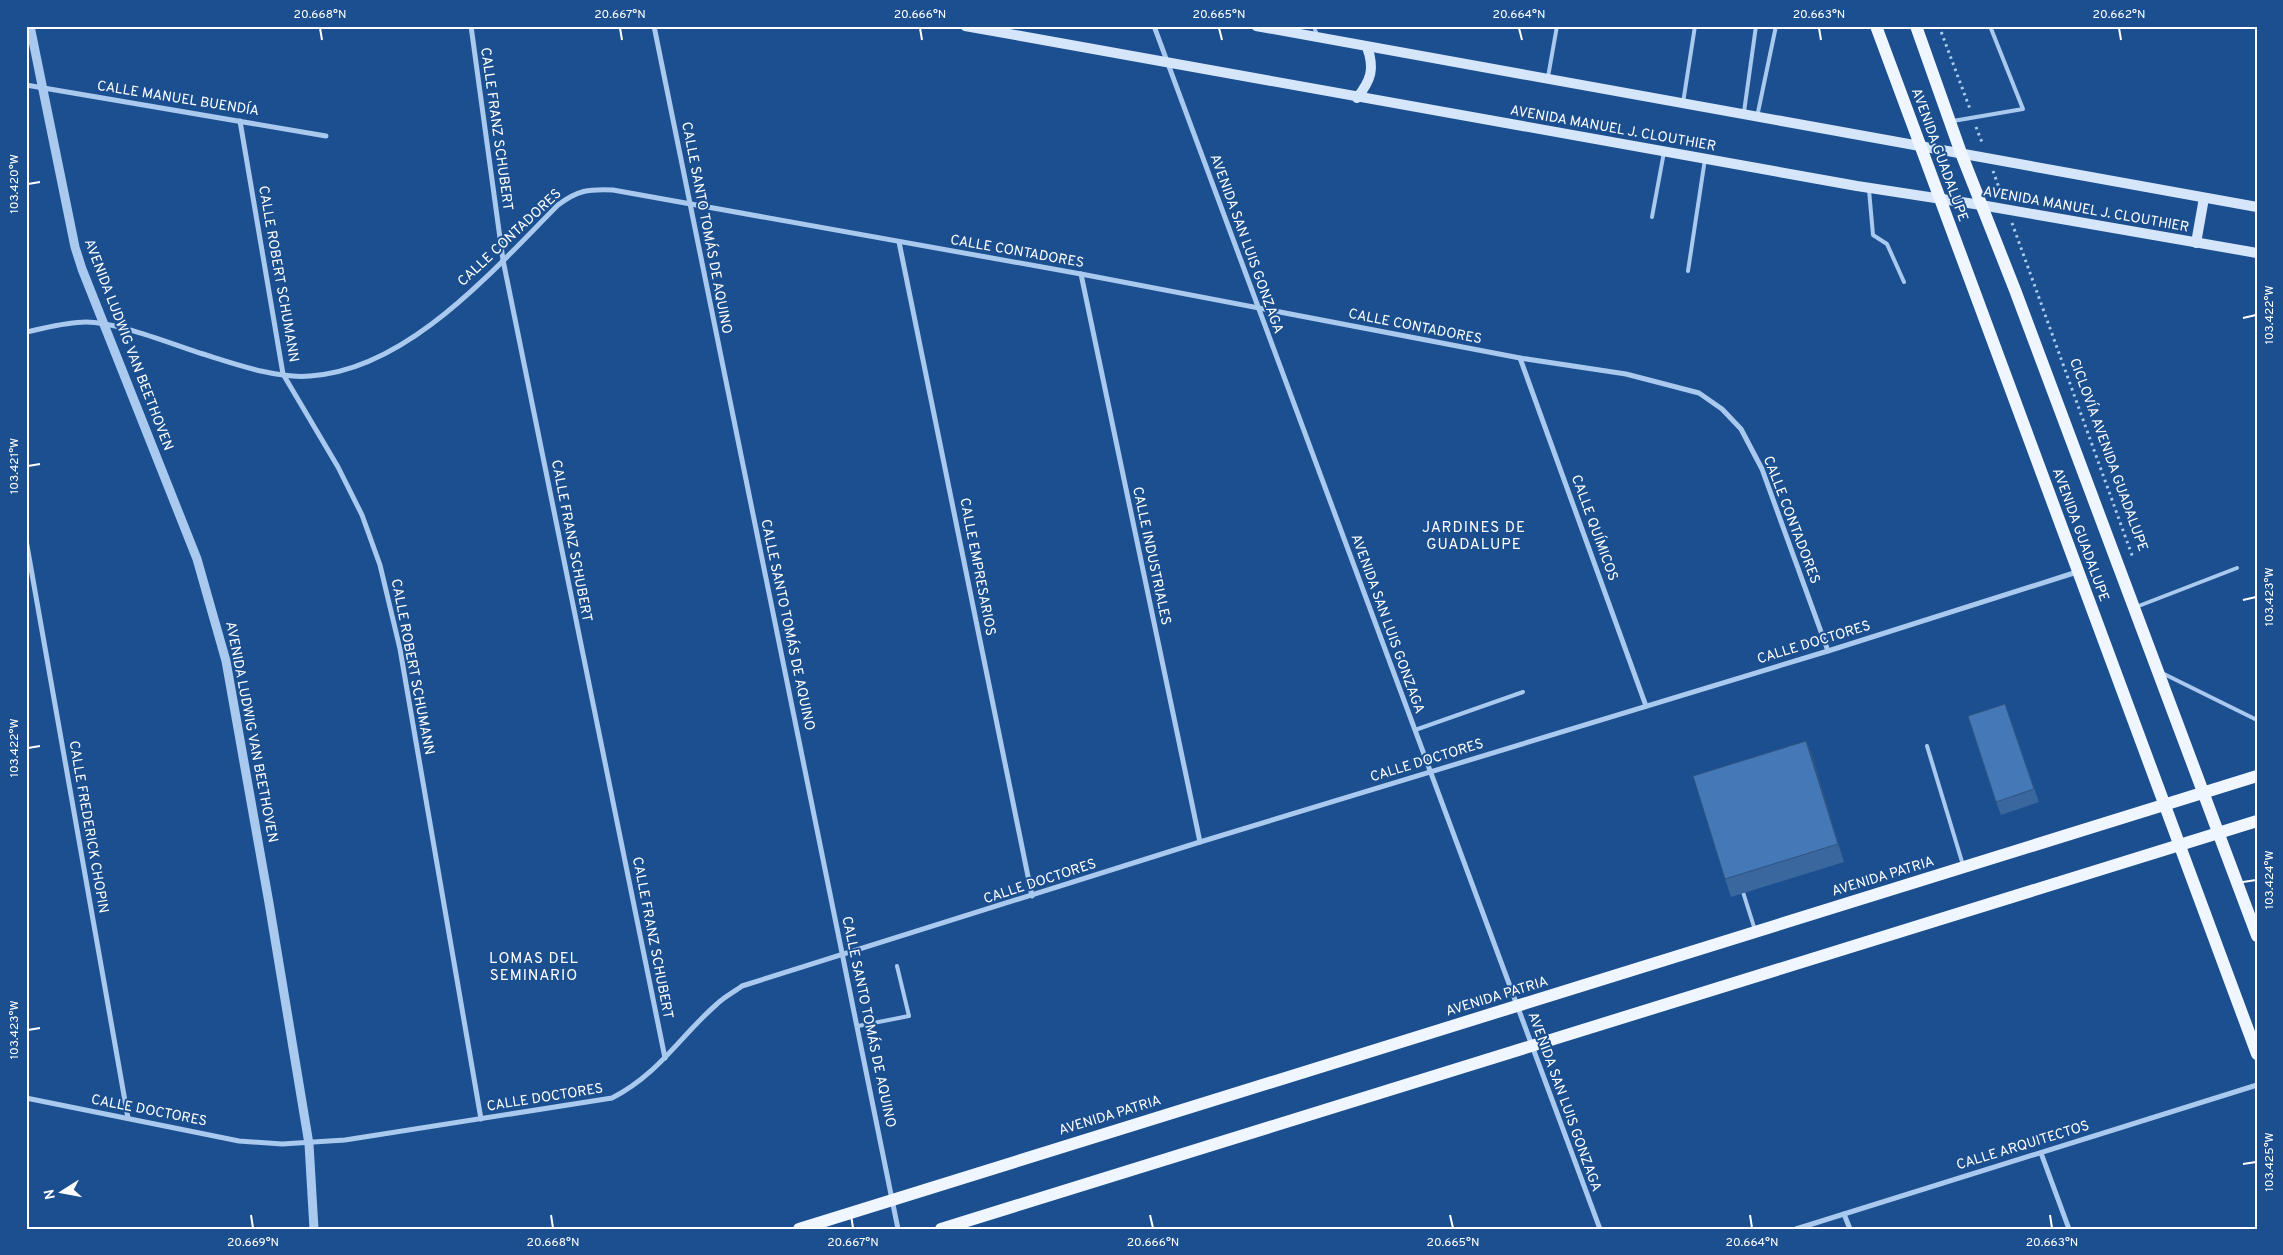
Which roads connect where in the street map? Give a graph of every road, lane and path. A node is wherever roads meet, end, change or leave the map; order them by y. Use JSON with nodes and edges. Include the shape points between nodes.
{"nodes":[{"id":1,"x":30,"y":26,"type":"edge"},
{"id":2,"x":471,"y":26,"type":"edge"},
{"id":3,"x":654,"y":26,"type":"edge"},
{"id":4,"x":966,"y":26,"type":"edge"},
{"id":5,"x":1154,"y":26,"type":"edge"},
{"id":6,"x":1256,"y":26,"type":"edge"},
{"id":7,"x":1314,"y":26,"type":"edge"},
{"id":8,"x":1557,"y":26,"type":"edge"},
{"id":9,"x":1695,"y":26,"type":"edge"},
{"id":10,"x":1756,"y":26,"type":"edge"},
{"id":11,"x":1776,"y":26,"type":"edge"},
{"id":12,"x":1876,"y":26,"type":"edge"},
{"id":13,"x":1916,"y":26,"type":"edge"},
{"id":14,"x":1939,"y":26,"type":"edge"},
{"id":15,"x":1990,"y":26,"type":"edge"},
{"id":16,"x":1318,"y":38,"type":"junction"},
{"id":17,"x":1367,"y":47,"type":"junction"},
{"id":18,"x":1167,"y":64,"type":"junction"},
{"id":19,"x":1547,"y":79,"type":"junction"},
{"id":20,"x":26,"y":85,"type":"edge"},
{"id":21,"x":42,"y":88,"type":"junction"},
{"id":22,"x":1357,"y":98,"type":"junction"},
{"id":23,"x":1683,"y":104,"type":"junction"},
{"id":24,"x":1744,"y":114,"type":"junction"},
{"id":25,"x":1972,"y":116,"type":"dead end"},
{"id":26,"x":1757,"y":117,"type":"junction"},
{"id":27,"x":240,"y":121,"type":"junction"},
{"id":28,"x":1950,"y":122,"type":"junction"},
{"id":29,"x":1975,"y":125,"type":"dead end"},
{"id":30,"x":326,"y":136,"type":"dead end"},
{"id":31,"x":1920,"y":146,"type":"junction"},
{"id":32,"x":1664,"y":152,"type":"junction"},
{"id":33,"x":1985,"y":152,"type":"dead end"},
{"id":34,"x":1961,"y":153,"type":"junction"},
{"id":35,"x":1705,"y":159,"type":"junction"},
{"id":36,"x":1992,"y":170,"type":"dead end"},
{"id":37,"x":1869,"y":188,"type":"junction"},
{"id":38,"x":2002,"y":198,"type":"dead end"},
{"id":39,"x":2204,"y":198,"type":"junction"},
{"id":40,"x":1939,"y":199,"type":"junction"},
{"id":41,"x":690,"y":204,"type":"junction"},
{"id":42,"x":1980,"y":205,"type":"junction"},
{"id":43,"x":2257,"y":207,"type":"edge"},
{"id":44,"x":1652,"y":216,"type":"dead end"},
{"id":45,"x":2009,"y":216,"type":"dead end"},
{"id":46,"x":899,"y":242,"type":"junction"},
{"id":47,"x":2196,"y":243,"type":"junction"},
{"id":48,"x":2257,"y":253,"type":"edge"},
{"id":49,"x":503,"y":260,"type":"junction"},
{"id":50,"x":1688,"y":271,"type":"dead end"},
{"id":51,"x":1081,"y":274,"type":"junction"},
{"id":52,"x":1904,"y":282,"type":"dead end"},
{"id":53,"x":1259,"y":309,"type":"junction"},
{"id":54,"x":103,"y":323,"type":"junction"},
{"id":55,"x":26,"y":332,"type":"edge"},
{"id":56,"x":1520,"y":358,"type":"junction"},
{"id":57,"x":284,"y":374,"type":"junction"},
{"id":58,"x":26,"y":540,"type":"edge"},
{"id":59,"x":2136,"y":564,"type":"dead end"},
{"id":60,"x":2237,"y":568,"type":"dead end"},
{"id":61,"x":2078,"y":572,"type":"junction"},
{"id":62,"x":2134,"y":607,"type":"junction"},
{"id":63,"x":1828,"y":651,"type":"junction"},
{"id":64,"x":2158,"y":671,"type":"junction"},
{"id":65,"x":1523,"y":692,"type":"dead end"},
{"id":66,"x":1646,"y":706,"type":"junction"},
{"id":67,"x":2257,"y":720,"type":"edge"},
{"id":68,"x":1415,"y":730,"type":"junction"},
{"id":69,"x":1927,"y":746,"type":"dead end"},
{"id":70,"x":1430,"y":772,"type":"junction"},
{"id":71,"x":2257,"y":776,"type":"edge"},
{"id":72,"x":2203,"y":793,"type":"junction"},
{"id":73,"x":2164,"y":805,"type":"junction"},
{"id":74,"x":2257,"y":822,"type":"edge"},
{"id":75,"x":2218,"y":833,"type":"junction"},
{"id":76,"x":1200,"y":842,"type":"junction"},
{"id":77,"x":2179,"y":845,"type":"junction"},
{"id":78,"x":1964,"y":867,"type":"junction"},
{"id":79,"x":1741,"y":884,"type":"edge"},
{"id":80,"x":1032,"y":896,"type":"junction"},
{"id":81,"x":1755,"y":932,"type":"junction"},
{"id":82,"x":2257,"y":936,"type":"edge"},
{"id":83,"x":843,"y":956,"type":"junction"},
{"id":84,"x":897,"y":966,"type":"dead end"},
{"id":85,"x":1517,"y":1006,"type":"junction"},
{"id":86,"x":858,"y":1026,"type":"junction"},
{"id":87,"x":1532,"y":1046,"type":"junction"},
{"id":88,"x":2257,"y":1054,"type":"edge"},
{"id":89,"x":665,"y":1058,"type":"junction"},
{"id":90,"x":2257,"y":1085,"type":"edge"},
{"id":91,"x":26,"y":1098,"type":"edge"},
{"id":92,"x":128,"y":1118,"type":"junction"},
{"id":93,"x":481,"y":1120,"type":"junction"},
{"id":94,"x":309,"y":1144,"type":"junction"},
{"id":95,"x":2041,"y":1153,"type":"junction"},
{"id":96,"x":892,"y":1199,"type":"junction"},
{"id":97,"x":1844,"y":1214,"type":"junction"},
{"id":98,"x":314,"y":1229,"type":"edge"},
{"id":99,"x":798,"y":1229,"type":"edge"},
{"id":100,"x":898,"y":1229,"type":"edge"},
{"id":101,"x":942,"y":1229,"type":"edge"},
{"id":102,"x":1600,"y":1229,"type":"edge"},
{"id":103,"x":1796,"y":1229,"type":"edge"},
{"id":104,"x":1850,"y":1229,"type":"edge"},
{"id":105,"x":2069,"y":1229,"type":"edge"}],
"edges":[{"from":1,"to":21,"type":"street","name":"AVENIDA LUDWIG VAN BEETHOVEN"},
{"from":2,"to":49,"type":"street","name":"CALLE FRANZ SCHUBERT"},
{"from":3,"to":41,"type":"street","name":"CALLE SANTO TOMÁS DE AQUINO"},
{"from":4,"to":18,"type":"main road","name":"AVENIDA MANUEL J. CLOUTHIER"},
{"from":5,"to":18,"type":"street","name":"AVENIDA SAN LUIS GONZAGA"},
{"from":6,"to":16,"type":"main road"},
{"from":7,"to":16,"type":"lane"},
{"from":8,"to":19,"type":"lane"},
{"from":9,"to":23,"type":"lane"},
{"from":10,"to":24,"type":"lane"},
{"from":11,"to":26,"type":"lane"},
{"from":12,"to":31,"type":"main road","name":"AVENIDA GUADALUPE"},
{"from":13,"to":28,"type":"main road","name":"AVENIDA GUADALUPE"},
{"from":14,"to":25,"type":"path"},
{"from":15,"to":28,"type":"lane","via":[[2023,109]]},
{"from":16,"to":17,"type":"main road"},
{"from":17,"to":19,"type":"main road"},
{"from":17,"to":22,"type":"main road","via":[[1372,70],[1368,84]]},
{"from":18,"to":22,"type":"main road","name":"AVENIDA MANUEL J. CLOUTHIER"},
{"from":18,"to":53,"type":"street","name":"AVENIDA SAN LUIS GONZAGA"},
{"from":19,"to":23,"type":"main road"},
{"from":20,"to":21,"type":"street","name":"CALLE MANUEL BUENDÍA"},
{"from":21,"to":27,"type":"street","name":"CALLE MANUEL BUENDÍA"},
{"from":21,"to":54,"type":"street","name":"AVENIDA LUDWIG VAN BEETHOVEN","via":[[75,247]]},
{"from":22,"to":32,"type":"main road","name":"AVENIDA MANUEL J. CLOUTHIER"},
{"from":23,"to":24,"type":"main road"},
{"from":24,"to":26,"type":"main road"},
{"from":26,"to":31,"type":"main road"},
{"from":27,"to":30,"type":"street","name":"CALLE MANUEL BUENDÍA"},
{"from":27,"to":57,"type":"street","name":"CALLE ROBERT SCHUMANN"},
{"from":28,"to":34,"type":"main road","name":"AVENIDA GUADALUPE"},
{"from":29,"to":33,"type":"path"},
{"from":31,"to":34,"type":"main road"},
{"from":31,"to":40,"type":"main road","name":"AVENIDA GUADALUPE"},
{"from":32,"to":35,"type":"main road","name":"AVENIDA MANUEL J. CLOUTHIER"},
{"from":32,"to":44,"type":"lane"},
{"from":34,"to":39,"type":"main road"},
{"from":34,"to":42,"type":"main road","name":"AVENIDA GUADALUPE"},
{"from":35,"to":37,"type":"main road","name":"AVENIDA MANUEL J. CLOUTHIER"},
{"from":35,"to":50,"type":"lane"},
{"from":36,"to":38,"type":"path"},
{"from":37,"to":40,"type":"main road","name":"AVENIDA MANUEL J. CLOUTHIER"},
{"from":37,"to":52,"type":"lane","via":[[1873,235],[1887,244]]},
{"from":39,"to":43,"type":"main road"},
{"from":39,"to":47,"type":"main road"},
{"from":40,"to":42,"type":"main road","name":"AVENIDA MANUEL J. CLOUTHIER"},
{"from":40,"to":61,"type":"main road","name":"AVENIDA GUADALUPE"},
{"from":41,"to":46,"type":"street","name":"CALLE CONTADORES"},
{"from":41,"to":49,"type":"street","name":"CALLE CONTADORES","via":[[589,189],[558,205]]},
{"from":41,"to":83,"type":"street","name":"CALLE SANTO TOMÁS DE AQUINO"},
{"from":42,"to":47,"type":"main road","name":"AVENIDA MANUEL J. CLOUTHIER"},
{"from":42,"to":62,"type":"main road","name":"AVENIDA GUADALUPE","via":[[2016,290]]},
{"from":45,"to":59,"type":"path","name":"CICLOVÍA AVENIDA GUADALUPE"},
{"from":46,"to":51,"type":"street","name":"CALLE CONTADORES"},
{"from":46,"to":80,"type":"street","name":"CALLE EMPRESARIOS"},
{"from":47,"to":48,"type":"main road","name":"AVENIDA MANUEL J. CLOUTHIER"},
{"from":49,"to":57,"type":"street","name":"CALLE CONTADORES","via":[[449,310],[395,350],[370,362],[336,372],[310,376]]},
{"from":49,"to":89,"type":"street","name":"CALLE FRANZ SCHUBERT"},
{"from":51,"to":53,"type":"street","name":"CALLE CONTADORES"},
{"from":51,"to":76,"type":"street","name":"CALLE INDUSTRIALES"},
{"from":53,"to":56,"type":"street","name":"CALLE CONTADORES"},
{"from":53,"to":68,"type":"street","name":"AVENIDA SAN LUIS GONZAGA"},
{"from":54,"to":55,"type":"street","name":"CALLE CONTADORES","via":[[72,323]]},
{"from":54,"to":57,"type":"street","name":"CALLE CONTADORES","via":[[240,366]]},
{"from":54,"to":94,"type":"street","name":"AVENIDA LUDWIG VAN BEETHOVEN","via":[[196,559],[223,652]]},
{"from":56,"to":63,"type":"street","name":"CALLE CONTADORES","via":[[1626,374],[1676,386],[1699,393],[1722,409],[1740,429],[1762,469]]},
{"from":56,"to":66,"type":"street","name":"CALLE QUÍMICOS"},
{"from":57,"to":93,"type":"street","name":"CALLE ROBERT SCHUMANN","via":[[338,467],[362,515],[380,565],[400,648]]},
{"from":58,"to":92,"type":"street","name":"CALLE FREDERICK CHOPIN"},
{"from":60,"to":62,"type":"lane"},
{"from":61,"to":63,"type":"street","name":"CALLE DOCTORES"},
{"from":61,"to":73,"type":"main road","name":"AVENIDA GUADALUPE"},
{"from":62,"to":64,"type":"main road","name":"AVENIDA GUADALUPE"},
{"from":63,"to":66,"type":"street","name":"CALLE DOCTORES"},
{"from":64,"to":67,"type":"lane"},
{"from":64,"to":72,"type":"main road","name":"AVENIDA GUADALUPE"},
{"from":65,"to":68,"type":"lane"},
{"from":66,"to":70,"type":"street","name":"CALLE DOCTORES"},
{"from":68,"to":70,"type":"street","name":"AVENIDA SAN LUIS GONZAGA"},
{"from":69,"to":78,"type":"lane"},
{"from":70,"to":76,"type":"street","name":"CALLE DOCTORES"},
{"from":70,"to":85,"type":"street","name":"AVENIDA SAN LUIS GONZAGA"},
{"from":71,"to":72,"type":"main road","name":"AVENIDA PATRIA"},
{"from":72,"to":73,"type":"main road","name":"AVENIDA PATRIA"},
{"from":72,"to":75,"type":"main road","name":"AVENIDA GUADALUPE"},
{"from":73,"to":77,"type":"main road","name":"AVENIDA GUADALUPE"},
{"from":73,"to":78,"type":"main road","name":"AVENIDA PATRIA"},
{"from":74,"to":75,"type":"main road"},
{"from":75,"to":77,"type":"main road"},
{"from":75,"to":82,"type":"main road","name":"AVENIDA GUADALUPE"},
{"from":76,"to":80,"type":"street","name":"CALLE DOCTORES"},
{"from":77,"to":87,"type":"main road"},
{"from":77,"to":88,"type":"main road","name":"AVENIDA GUADALUPE"},
{"from":78,"to":81,"type":"main road","name":"AVENIDA PATRIA"},
{"from":79,"to":81,"type":"lane"},
{"from":80,"to":83,"type":"street","name":"CALLE DOCTORES"},
{"from":81,"to":85,"type":"main road","name":"AVENIDA PATRIA"},
{"from":83,"to":86,"type":"street","name":"CALLE SANTO TOMÁS DE AQUINO"},
{"from":83,"to":89,"type":"street","name":"CALLE DOCTORES","via":[[742,986],[717,1003]]},
{"from":84,"to":86,"type":"lane","via":[[909,1016]]},
{"from":85,"to":87,"type":"street","name":"AVENIDA SAN LUIS GONZAGA"},
{"from":85,"to":96,"type":"main road","name":"AVENIDA PATRIA"},
{"from":86,"to":96,"type":"street","name":"CALLE SANTO TOMÁS DE AQUINO"},
{"from":87,"to":101,"type":"main road"},
{"from":87,"to":102,"type":"street","name":"AVENIDA SAN LUIS GONZAGA"},
{"from":89,"to":93,"type":"street","name":"CALLE DOCTORES","via":[[633,1088],[612,1098]]},
{"from":90,"to":95,"type":"street","name":"CALLE ARQUITECTOS"},
{"from":91,"to":92,"type":"street","name":"CALLE DOCTORES"},
{"from":92,"to":94,"type":"street","name":"CALLE DOCTORES","via":[[239,1140]]},
{"from":93,"to":94,"type":"street","name":"CALLE DOCTORES"},
{"from":94,"to":98,"type":"street","name":"AVENIDA LUDWIG VAN BEETHOVEN"},
{"from":95,"to":97,"type":"street","name":"CALLE ARQUITECTOS"},
{"from":95,"to":105,"type":"street"},
{"from":96,"to":99,"type":"main road","name":"AVENIDA PATRIA"},
{"from":96,"to":100,"type":"street","name":"CALLE SANTO TOMÁS DE AQUINO"},
{"from":97,"to":103,"type":"street","name":"CALLE ARQUITECTOS"},
{"from":97,"to":104,"type":"street"}]}
